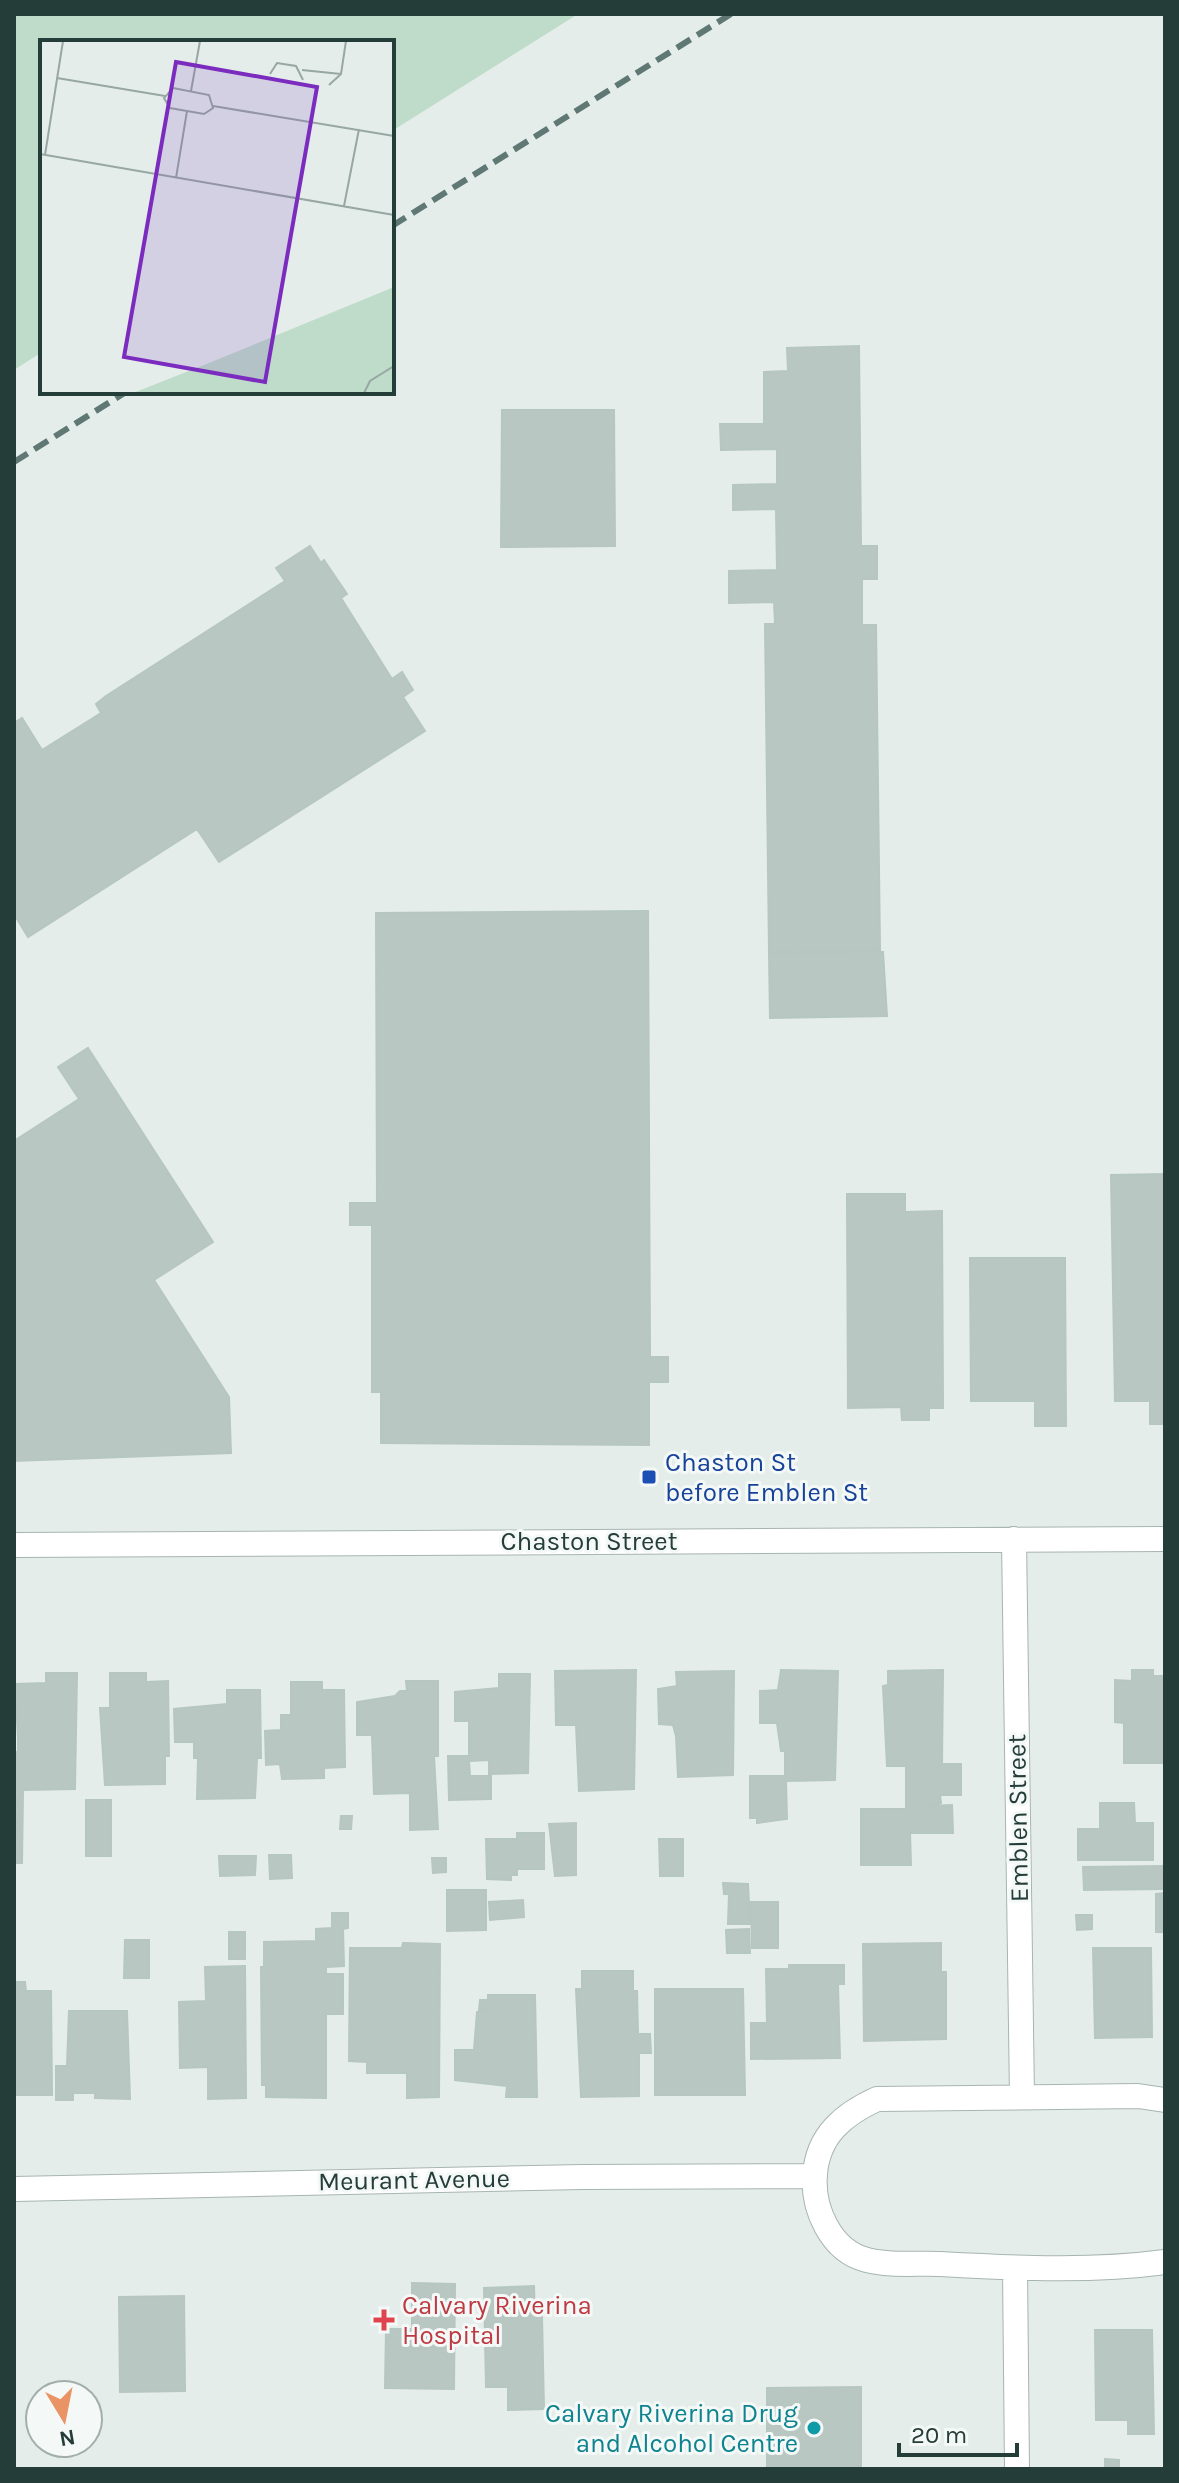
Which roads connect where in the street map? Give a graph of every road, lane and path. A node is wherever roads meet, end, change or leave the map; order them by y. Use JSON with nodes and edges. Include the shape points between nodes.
{"nodes":[{"id":1,"x":1014,"y":1539,"type":"junction"},
{"id":2,"x":1165,"y":1539,"type":"edge"},
{"id":3,"x":14,"y":1545,"type":"edge"},
{"id":4,"x":1022,"y":2097,"type":"junction"},
{"id":5,"x":1165,"y":2100,"type":"edge"},
{"id":6,"x":815,"y":2176,"type":"junction"},
{"id":7,"x":14,"y":2189,"type":"edge"},
{"id":8,"x":1165,"y":2262,"type":"edge"},
{"id":9,"x":1015,"y":2268,"type":"junction"},
{"id":10,"x":1017,"y":2469,"type":"edge"}],
"edges":[{"from":1,"to":2,"type":"street","name":"Chaston Street"},
{"from":1,"to":3,"type":"street","name":"Chaston Street"},
{"from":1,"to":4,"type":"street","name":"Emblen Street"},
{"from":4,"to":5,"type":"street"},
{"from":4,"to":6,"type":"street","via":[[877,2099],[850,2112],[829,2133],[816,2159]]},
{"from":6,"to":7,"type":"street","name":"Meurant Avenue"},
{"from":6,"to":9,"type":"street","via":[[813,2193],[822,2221],[840,2244],[865,2260]]},
{"from":8,"to":9,"type":"street"},
{"from":9,"to":10,"type":"street"}]}
